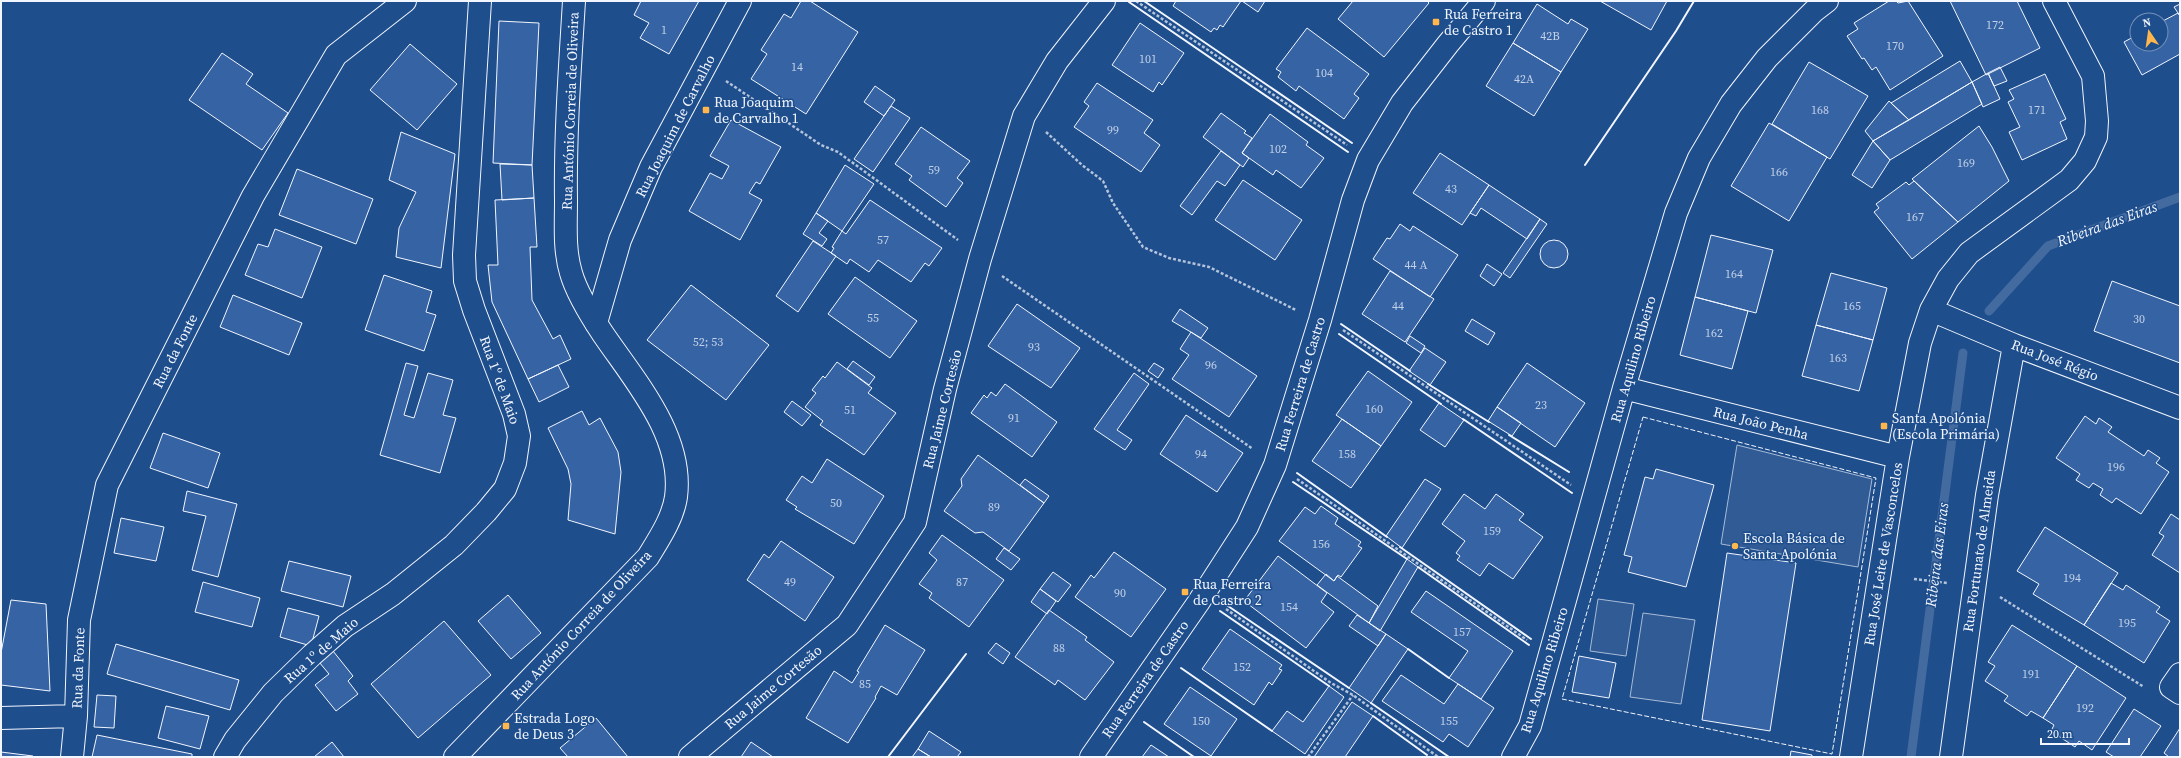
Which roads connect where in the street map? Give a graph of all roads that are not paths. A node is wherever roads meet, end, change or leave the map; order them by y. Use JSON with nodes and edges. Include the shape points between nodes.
{"nodes":[{"id":1,"x":405,"y":1,"type":"edge"},
{"id":2,"x":480,"y":1,"type":"edge"},
{"id":3,"x":574,"y":1,"type":"edge"},
{"id":4,"x":740,"y":1,"type":"edge"},
{"id":5,"x":1104,"y":1,"type":"edge"},
{"id":6,"x":1484,"y":1,"type":"edge"},
{"id":7,"x":1827,"y":1,"type":"edge"},
{"id":8,"x":2054,"y":1,"type":"edge"},
{"id":9,"x":1931,"y":310,"type":"junction"},
{"id":10,"x":596,"y":323,"type":"junction"},
{"id":11,"x":2014,"y":345,"type":"junction"},
{"id":12,"x":1624,"y":388,"type":"junction"},
{"id":13,"x":2180,"y":408,"type":"edge"},
{"id":14,"x":1898,"y":457,"type":"junction"},
{"id":15,"x":76,"y":716,"type":"junction"},
{"id":16,"x":1,"y":718,"type":"edge"},
{"id":17,"x":72,"y":757,"type":"edge"},
{"id":18,"x":225,"y":757,"type":"edge"},
{"id":19,"x":455,"y":757,"type":"edge"},
{"id":20,"x":690,"y":757,"type":"edge"},
{"id":21,"x":1091,"y":757,"type":"edge"},
{"id":22,"x":1513,"y":757,"type":"edge"},
{"id":23,"x":1851,"y":757,"type":"edge"},
{"id":24,"x":1951,"y":757,"type":"edge"}],
"edges":[{"from":1,"to":15,"type":"street","name":"Rua da Fonte","via":[[336,55],[253,196],[107,485],[79,620]]},
{"from":2,"to":18,"type":"street","name":"Rua 1º de Maio","via":[[464,255],[465,281],[514,414],[519,436],[515,462],[505,489],[481,518],[454,545],[393,594],[345,626],[312,655],[273,693],[235,740]]},
{"from":3,"to":10,"type":"street","name":"Rua António Correia de Oliveira","via":[[565,165],[566,245],[571,273]]},
{"from":4,"to":10,"type":"street","name":"Rua Joaquim de Carvalho","via":[[651,167],[620,240]]},
{"from":5,"to":20,"type":"street","name":"Rua Jaime Cortesão","via":[[1057,61],[1024,116],[982,251],[949,374],[915,522],[847,625]]},
{"from":6,"to":21,"type":"street","name":"Rua Ferreira de Castro","via":[[1402,103],[1368,160],[1353,200],[1316,334],[1275,465],[1247,527],[1204,594]]},
{"from":7,"to":12,"type":"street","name":"Rua Aquilino Ribeiro","via":[[1767,58],[1731,104],[1699,158],[1676,213]]},
{"from":8,"to":9,"type":"street","name":"Rua José Leite de Vasconcelos","via":[[2093,76],[2096,137],[2085,161],[2069,180],[1969,253],[1948,279]]},
{"from":9,"to":11,"type":"street","name":"Rua José Régio"},
{"from":9,"to":14,"type":"street","name":"Rua José Leite de Vasconcelos","via":[[1920,343]]},
{"from":10,"to":19,"type":"street","name":"Rua António Correia de Oliveira","via":[[649,403],[666,434],[676,467],[676,497],[664,531],[648,557]]},
{"from":11,"to":13,"type":"street","name":"Rua José Régio"},
{"from":11,"to":24,"type":"street","name":"Rua Fortunato de Almeida","via":[[1986,495]]},
{"from":12,"to":14,"type":"street","name":"Rua João Penha"},
{"from":12,"to":22,"type":"street","name":"Rua Aquilino Ribeiro","via":[[1530,726]]},
{"from":14,"to":23,"type":"street","name":"Rua José Leite de Vasconcelos"},
{"from":15,"to":16,"type":"street"},
{"from":15,"to":17,"type":"street","name":"Rua da Fonte"}]}
